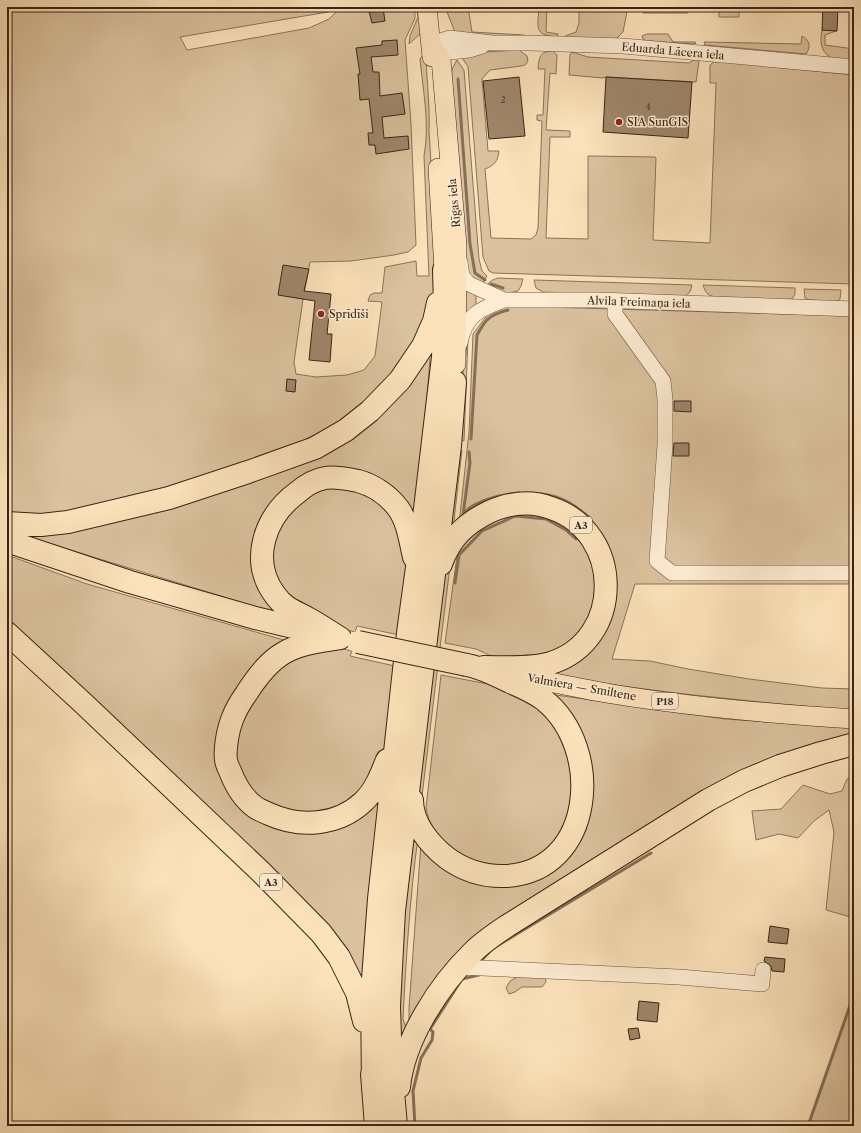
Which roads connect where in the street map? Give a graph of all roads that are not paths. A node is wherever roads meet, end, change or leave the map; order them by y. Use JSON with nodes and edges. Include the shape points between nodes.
{"nodes":[{"id":1,"x":427,"y":7,"type":"edge"},
{"id":2,"x":431,"y":44,"type":"junction"},
{"id":3,"x":854,"y":67,"type":"edge"},
{"id":4,"x":457,"y":245,"type":"junction"},
{"id":5,"x":444,"y":270,"type":"junction"},
{"id":6,"x":504,"y":300,"type":"junction"},
{"id":7,"x":615,"y":301,"type":"junction"},
{"id":8,"x":854,"y":309,"type":"edge"},
{"id":9,"x":456,"y":364,"type":"junction"},
{"id":10,"x":7,"y":523,"type":"edge"},
{"id":11,"x":7,"y":541,"type":"edge"},
{"id":12,"x":417,"y":570,"type":"junction"},
{"id":13,"x":854,"y":573,"type":"edge"},
{"id":14,"x":427,"y":632,"type":"junction"},
{"id":15,"x":7,"y":634,"type":"edge"},
{"id":16,"x":349,"y":640,"type":"junction"},
{"id":17,"x":473,"y":666,"type":"junction"},
{"id":18,"x":417,"y":716,"type":"junction"},
{"id":19,"x":854,"y":718,"type":"edge"},
{"id":20,"x":396,"y":739,"type":"junction"},
{"id":21,"x":854,"y":744,"type":"edge"},
{"id":22,"x":459,"y":967,"type":"junction"},
{"id":23,"x":763,"y":970,"type":"dead end"},
{"id":24,"x":373,"y":1088,"type":"junction"},
{"id":25,"x":376,"y":1126,"type":"edge"},
{"id":26,"x":396,"y":1126,"type":"edge"}],
"edges":[{"from":1,"to":2,"type":"main road","name":"Rīgas iela"},
{"from":2,"to":3,"type":"street","name":"Eduarda Lācera iela","via":[[450,52],[469,50],[492,43],[623,46]]},
{"from":2,"to":4,"type":"main road","name":"Rīgas iela","via":[[441,59]]},
{"from":2,"to":5,"type":"main road","name":"Rīgas iela"},
{"from":4,"to":6,"type":"street","name":"Alvila Freimaņa iela","via":[[462,276],[469,284]]},
{"from":4,"to":9,"type":"main road","name":"Rīgas iela"},
{"from":5,"to":10,"type":"highway","via":[[434,321],[423,346],[400,380],[370,411],[346,430],[315,448],[169,498],[68,522],[41,525]]},
{"from":5,"to":12,"type":"highway","number":"A3","via":[[443,357]]},
{"from":6,"to":7,"type":"street","name":"Alvila Freimaņa iela"},
{"from":6,"to":9,"type":"street","via":[[474,314],[461,338]]},
{"from":7,"to":8,"type":"street","name":"Alvila Freimaņa iela"},
{"from":7,"to":13,"type":"street","via":[[615,314],[663,381],[665,445],[657,561],[672,573]]},
{"from":9,"to":14,"type":"highway","number":"A3","via":[[450,446]]},
{"from":11,"to":16,"type":"highway","number":"A3","via":[[130,582],[255,618]]},
{"from":12,"to":16,"type":"highway","via":[[409,532],[398,508],[375,488],[363,482],[326,478],[308,484],[277,511],[268,527],[262,561],[274,595],[285,607]]},
{"from":12,"to":20,"type":"highway","number":"A3"},
{"from":14,"to":17,"type":"highway","number":"A3","via":[[440,566],[446,551],[453,538],[479,517],[497,509],[533,504],[570,516],[581,524],[598,548],[606,579],[604,604],[586,640],[562,658],[550,663],[536,666]]},
{"from":14,"to":18,"type":"highway","number":"A3"},
{"from":15,"to":24,"type":"highway","number":"A3","via":[[250,861],[322,933],[339,957],[357,994],[369,1037]]},
{"from":16,"to":17,"type":"highway","number":"A3","bridge":true},
{"from":16,"to":20,"type":"highway","via":[[308,643],[291,648],[280,654],[254,680],[237,706],[228,732],[225,759],[233,780],[256,808],[286,821],[302,823],[332,819],[348,813],[364,802],[378,784]]},
{"from":17,"to":18,"type":"highway","via":[[527,690],[545,701],[560,718],[574,743],[582,775],[580,814],[576,826],[561,850],[525,873],[490,876],[462,868],[435,848],[421,829],[412,806]]},
{"from":17,"to":19,"type":"main road","name":"Valmiera — Smiltene","number":"P18","via":[[612,694],[752,712]]},
{"from":18,"to":26,"type":"highway","number":"A3","via":[[394,911],[391,959],[389,1006]]},
{"from":20,"to":24,"type":"highway","number":"A3","via":[[379,892],[372,992]]},
{"from":21,"to":22,"type":"highway","via":[[780,766],[708,800],[507,926],[474,951]]},
{"from":22,"to":23,"type":"street","via":[[680,977],[762,984]]},
{"from":22,"to":26,"type":"highway","via":[[426,1013],[410,1044],[400,1078]]},
{"from":24,"to":25,"type":"highway","number":"A3"}]}
